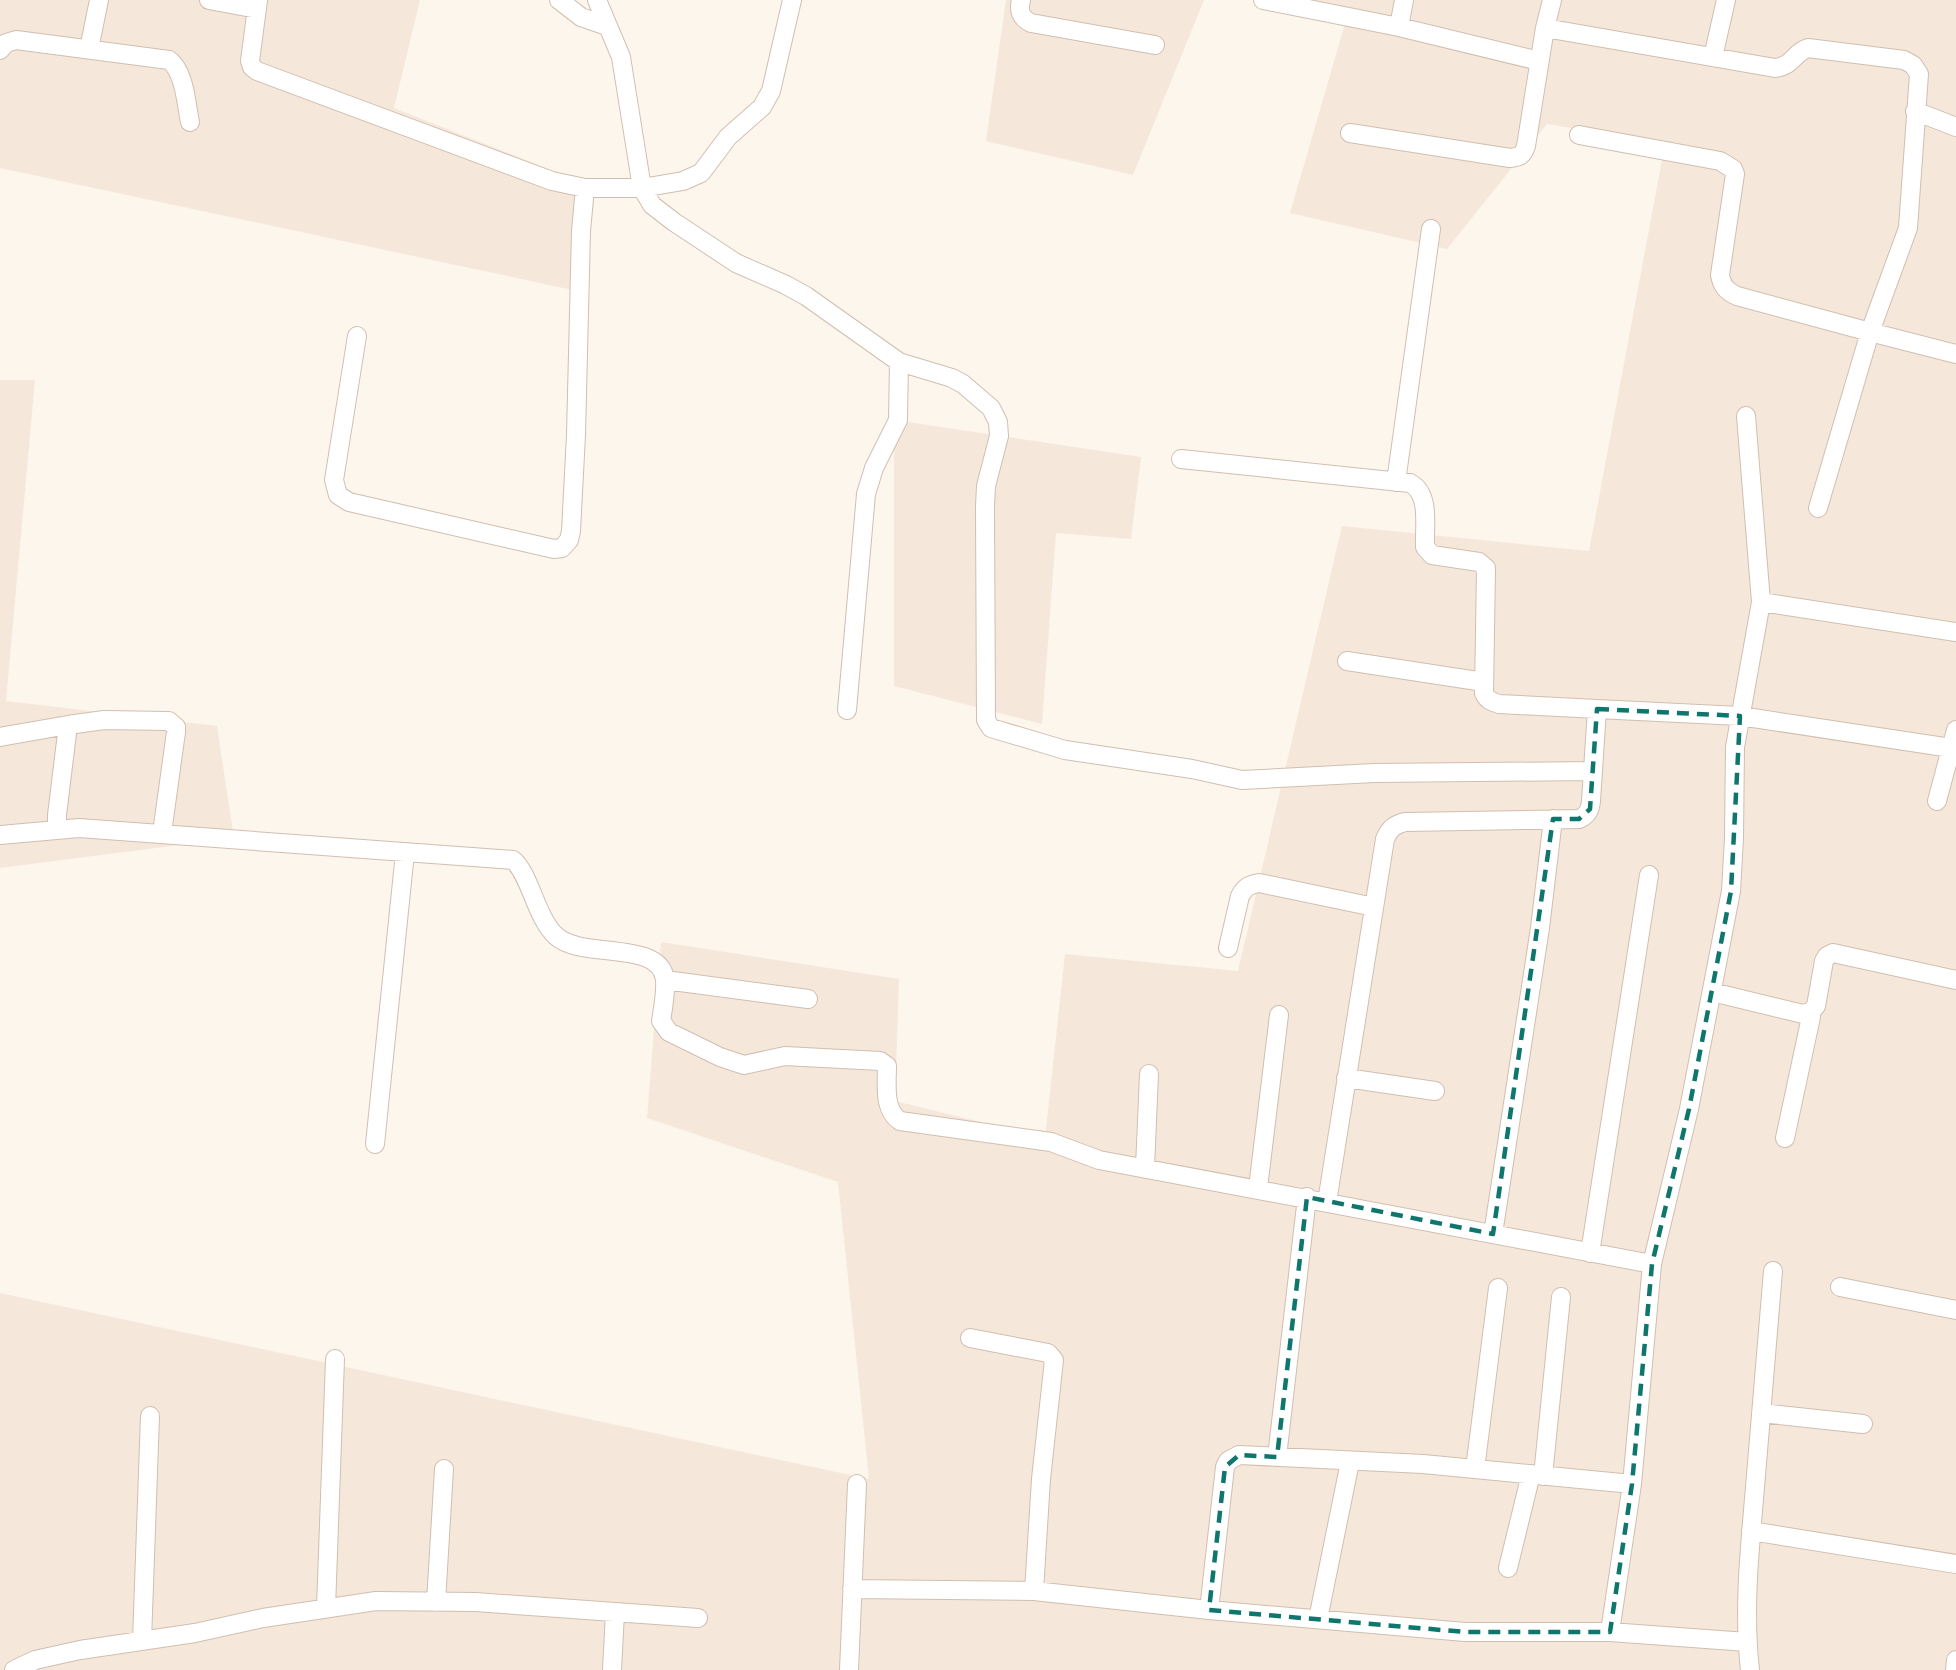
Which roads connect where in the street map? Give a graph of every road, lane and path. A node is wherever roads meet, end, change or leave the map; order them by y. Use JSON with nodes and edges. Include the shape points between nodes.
{"nodes":[{"id":1,"x":99,"y":0,"type":"edge"},
{"id":2,"x":209,"y":0,"type":"edge"},
{"id":3,"x":559,"y":0,"type":"edge"},
{"id":4,"x":597,"y":0,"type":"edge"},
{"id":5,"x":792,"y":0,"type":"edge"},
{"id":6,"x":1021,"y":0,"type":"edge"},
{"id":7,"x":1263,"y":0,"type":"edge"},
{"id":8,"x":1404,"y":0,"type":"edge"},
{"id":9,"x":1552,"y":0,"type":"edge"},
{"id":10,"x":1726,"y":0,"type":"edge"},
{"id":11,"x":258,"y":5,"type":"edge"},
{"id":12,"x":607,"y":26,"type":"junction"},
{"id":13,"x":1399,"y":27,"type":"junction"},
{"id":14,"x":1545,"y":28,"type":"junction"},
{"id":15,"x":3,"y":38,"type":"edge"},
{"id":16,"x":1155,"y":45,"type":"dead end"},
{"id":17,"x":89,"y":49,"type":"junction"},
{"id":18,"x":1713,"y":57,"type":"junction"},
{"id":19,"x":1539,"y":61,"type":"junction"},
{"id":20,"x":1915,"y":111,"type":"junction"},
{"id":21,"x":190,"y":122,"type":"dead end"},
{"id":22,"x":1956,"y":127,"type":"edge"},
{"id":23,"x":1350,"y":133,"type":"dead end"},
{"id":24,"x":1579,"y":135,"type":"dead end"},
{"id":25,"x":585,"y":188,"type":"junction"},
{"id":26,"x":642,"y":188,"type":"junction"},
{"id":27,"x":1431,"y":229,"type":"dead end"},
{"id":28,"x":1870,"y":332,"type":"junction"},
{"id":29,"x":357,"y":336,"type":"dead end"},
{"id":30,"x":1955,"y":348,"type":"edge"},
{"id":31,"x":899,"y":362,"type":"junction"},
{"id":32,"x":1746,"y":416,"type":"dead end"},
{"id":33,"x":1181,"y":459,"type":"dead end"},
{"id":34,"x":1396,"y":482,"type":"junction"},
{"id":35,"x":1818,"y":508,"type":"dead end"},
{"id":36,"x":1761,"y":602,"type":"junction"},
{"id":37,"x":1956,"y":632,"type":"edge"},
{"id":38,"x":1347,"y":661,"type":"dead end"},
{"id":39,"x":1485,"y":682,"type":"junction"},
{"id":40,"x":1597,"y":709,"type":"junction"},
{"id":41,"x":847,"y":710,"type":"dead end"},
{"id":42,"x":1740,"y":716,"type":"junction"},
{"id":43,"x":68,"y":724,"type":"junction"},
{"id":44,"x":1956,"y":730,"type":"edge"},
{"id":45,"x":0,"y":737,"type":"edge"},
{"id":46,"x":1951,"y":748,"type":"junction"},
{"id":47,"x":1593,"y":771,"type":"junction"},
{"id":48,"x":1938,"y":801,"type":"dead end"},
{"id":49,"x":1553,"y":819,"type":"junction"},
{"id":50,"x":57,"y":829,"type":"junction"},
{"id":51,"x":162,"y":833,"type":"junction"},
{"id":52,"x":0,"y":834,"type":"edge"},
{"id":53,"x":405,"y":853,"type":"junction"},
{"id":54,"x":1649,"y":875,"type":"dead end"},
{"id":55,"x":1374,"y":907,"type":"junction"},
{"id":56,"x":1228,"y":948,"type":"dead end"},
{"id":57,"x":665,"y":980,"type":"junction"},
{"id":58,"x":1956,"y":980,"type":"edge"},
{"id":59,"x":1712,"y":992,"type":"junction"},
{"id":60,"x":808,"y":999,"type":"dead end"},
{"id":61,"x":1810,"y":1012,"type":"junction"},
{"id":62,"x":1279,"y":1015,"type":"dead end"},
{"id":63,"x":1149,"y":1074,"type":"dead end"},
{"id":64,"x":1346,"y":1078,"type":"junction"},
{"id":65,"x":1435,"y":1091,"type":"dead end"},
{"id":66,"x":1785,"y":1138,"type":"dead end"},
{"id":67,"x":375,"y":1144,"type":"dead end"},
{"id":68,"x":1145,"y":1168,"type":"junction"},
{"id":69,"x":1258,"y":1188,"type":"junction"},
{"id":70,"x":1307,"y":1197,"type":"junction"},
{"id":71,"x":1327,"y":1202,"type":"junction"},
{"id":72,"x":1493,"y":1234,"type":"junction"},
{"id":73,"x":1590,"y":1253,"type":"junction"},
{"id":74,"x":1652,"y":1264,"type":"junction"},
{"id":75,"x":1773,"y":1271,"type":"dead end"},
{"id":76,"x":1840,"y":1287,"type":"dead end"},
{"id":77,"x":1498,"y":1288,"type":"dead end"},
{"id":78,"x":1561,"y":1297,"type":"dead end"},
{"id":79,"x":1956,"y":1310,"type":"edge"},
{"id":80,"x":970,"y":1338,"type":"dead end"},
{"id":81,"x":335,"y":1359,"type":"dead end"},
{"id":82,"x":1761,"y":1413,"type":"junction"},
{"id":83,"x":150,"y":1416,"type":"dead end"},
{"id":84,"x":1863,"y":1424,"type":"dead end"},
{"id":85,"x":1277,"y":1457,"type":"junction"},
{"id":86,"x":1350,"y":1462,"type":"junction"},
{"id":87,"x":444,"y":1469,"type":"dead end"},
{"id":88,"x":1475,"y":1469,"type":"junction"},
{"id":89,"x":1537,"y":1475,"type":"junction"},
{"id":90,"x":857,"y":1484,"type":"dead end"},
{"id":91,"x":1632,"y":1485,"type":"junction"},
{"id":92,"x":1751,"y":1531,"type":"junction"},
{"id":93,"x":1956,"y":1564,"type":"edge"},
{"id":94,"x":1508,"y":1568,"type":"dead end"},
{"id":95,"x":852,"y":1589,"type":"junction"},
{"id":96,"x":1034,"y":1591,"type":"junction"},
{"id":97,"x":436,"y":1602,"type":"junction"},
{"id":98,"x":326,"y":1608,"type":"junction"},
{"id":99,"x":1209,"y":1610,"type":"junction"},
{"id":100,"x":615,"y":1612,"type":"junction"},
{"id":101,"x":698,"y":1618,"type":"dead end"},
{"id":102,"x":1318,"y":1619,"type":"junction"},
{"id":103,"x":1610,"y":1632,"type":"junction"},
{"id":104,"x":142,"y":1641,"type":"junction"},
{"id":105,"x":1747,"y":1642,"type":"junction"},
{"id":106,"x":1956,"y":1660,"type":"edge"},
{"id":107,"x":14,"y":1670,"type":"edge"},
{"id":108,"x":612,"y":1670,"type":"edge"},
{"id":109,"x":849,"y":1670,"type":"edge"},
{"id":110,"x":1750,"y":1670,"type":"edge"},
{"id":111,"x":1955,"y":1670,"type":"edge"}],
"edges":[{"from":1,"to":17,"type":"street"},
{"from":2,"to":11,"type":"street"},
{"from":3,"to":12,"type":"street","via":[[581,17]]},
{"from":4,"to":12,"type":"street"},
{"from":5,"to":26,"type":"street","via":[[771,92],[762,107],[728,137],[701,173],[683,181]]},
{"from":6,"to":16,"type":"street","via":[[1023,19],[1032,23]]},
{"from":7,"to":13,"type":"street"},
{"from":8,"to":13,"type":"street"},
{"from":9,"to":14,"type":"street"},
{"from":10,"to":18,"type":"street"},
{"from":11,"to":25,"type":"street","via":[[250,61],[257,71],[552,181]]},
{"from":12,"to":26,"type":"street","via":[[621,57]]},
{"from":13,"to":19,"type":"street"},
{"from":14,"to":18,"type":"street"},
{"from":14,"to":19,"type":"street"},
{"from":15,"to":17,"type":"street","via":[[6,43],[16,40]]},
{"from":17,"to":21,"type":"street","via":[[169,60],[180,76]]},
{"from":18,"to":20,"type":"street","via":[[1775,68],[1785,67],[1808,48],[1904,60],[1919,74]]},
{"from":19,"to":23,"type":"street","via":[[1526,147],[1518,158]]},
{"from":20,"to":22,"type":"street"},
{"from":20,"to":28,"type":"street","via":[[1908,228]]},
{"from":24,"to":28,"type":"street","via":[[1728,165],[1736,174],[1720,274],[1727,291]]},
{"from":25,"to":26,"type":"street"},
{"from":25,"to":29,"type":"street","via":[[571,531],[562,548],[349,502],[338,495],[334,480]]},
{"from":26,"to":31,"type":"street","via":[[652,205],[674,222],[736,263],[806,296]]},
{"from":27,"to":34,"type":"street"},
{"from":28,"to":30,"type":"street"},
{"from":28,"to":35,"type":"street"},
{"from":31,"to":41,"type":"street","via":[[898,420],[866,494]]},
{"from":31,"to":47,"type":"street","via":[[963,384],[991,408],[998,422],[999,436],[986,486],[985,507],[986,720],[991,728],[1065,750],[1242,780],[1374,773]]},
{"from":32,"to":36,"type":"street"},
{"from":33,"to":34,"type":"street"},
{"from":34,"to":39,"type":"street","via":[[1410,483],[1421,491],[1428,552],[1479,562],[1486,568]]},
{"from":36,"to":37,"type":"street"},
{"from":36,"to":42,"type":"street"},
{"from":38,"to":39,"type":"street"},
{"from":39,"to":40,"type":"street","via":[[1486,698],[1499,704]]},
{"from":40,"to":42,"type":"street"},
{"from":40,"to":47,"type":"street"},
{"from":42,"to":46,"type":"street"},
{"from":42,"to":59,"type":"street","via":[[1731,891]]},
{"from":43,"to":45,"type":"street"},
{"from":43,"to":50,"type":"street"},
{"from":43,"to":51,"type":"street","via":[[125,719],[173,723],[176,732]]},
{"from":44,"to":46,"type":"street"},
{"from":46,"to":48,"type":"street"},
{"from":47,"to":49,"type":"street","via":[[1586,816]]},
{"from":49,"to":55,"type":"street","via":[[1394,825],[1385,839]]},
{"from":49,"to":72,"type":"street"},
{"from":50,"to":51,"type":"street"},
{"from":50,"to":52,"type":"street"},
{"from":51,"to":53,"type":"street"},
{"from":53,"to":57,"type":"street","via":[[513,860],[556,936],[568,945],[647,957],[660,966]]},
{"from":53,"to":67,"type":"street"},
{"from":54,"to":73,"type":"street"},
{"from":55,"to":56,"type":"street","via":[[1250,884],[1240,896]]},
{"from":55,"to":64,"type":"street"},
{"from":57,"to":60,"type":"street"},
{"from":57,"to":68,"type":"street","via":[[663,1026],[735,1064],[755,1064],[784,1056],[880,1061],[887,1066],[890,1112],[900,1121],[1051,1142],[1099,1160]]},
{"from":58,"to":61,"type":"street","via":[[1833,953],[1824,961],[1816,1006]]},
{"from":59,"to":61,"type":"street","via":[[1803,1014]]},
{"from":59,"to":74,"type":"street"},
{"from":61,"to":66,"type":"street"},
{"from":62,"to":69,"type":"street"},
{"from":63,"to":68,"type":"street"},
{"from":64,"to":65,"type":"street"},
{"from":64,"to":71,"type":"street"},
{"from":68,"to":69,"type":"street"},
{"from":69,"to":70,"type":"street"},
{"from":70,"to":71,"type":"street"},
{"from":70,"to":85,"type":"street"},
{"from":71,"to":72,"type":"street"},
{"from":72,"to":73,"type":"street"},
{"from":73,"to":74,"type":"street"},
{"from":74,"to":91,"type":"street"},
{"from":75,"to":82,"type":"street"},
{"from":76,"to":79,"type":"street"},
{"from":77,"to":88,"type":"street"},
{"from":78,"to":89,"type":"street"},
{"from":80,"to":96,"type":"street","via":[[1048,1353],[1054,1360]]},
{"from":81,"to":98,"type":"street"},
{"from":82,"to":84,"type":"street"},
{"from":82,"to":92,"type":"street"},
{"from":83,"to":104,"type":"street"},
{"from":85,"to":86,"type":"street"},
{"from":85,"to":99,"type":"street","via":[[1239,1455],[1225,1467]]},
{"from":86,"to":88,"type":"street"},
{"from":86,"to":102,"type":"street"},
{"from":87,"to":97,"type":"street"},
{"from":88,"to":89,"type":"street"},
{"from":89,"to":91,"type":"street"},
{"from":89,"to":94,"type":"street"},
{"from":90,"to":95,"type":"street"},
{"from":91,"to":103,"type":"street"},
{"from":92,"to":93,"type":"street"},
{"from":92,"to":105,"type":"street"},
{"from":95,"to":96,"type":"street"},
{"from":95,"to":109,"type":"street"},
{"from":96,"to":99,"type":"street"},
{"from":97,"to":98,"type":"street","via":[[376,1601]]},
{"from":97,"to":100,"type":"street"},
{"from":98,"to":104,"type":"street"},
{"from":99,"to":102,"type":"street"},
{"from":100,"to":101,"type":"street"},
{"from":100,"to":108,"type":"street"},
{"from":102,"to":103,"type":"street","via":[[1465,1632]]},
{"from":103,"to":105,"type":"street"},
{"from":104,"to":107,"type":"street","via":[[35,1660]]},
{"from":105,"to":110,"type":"street"},
{"from":106,"to":111,"type":"street"}]}
